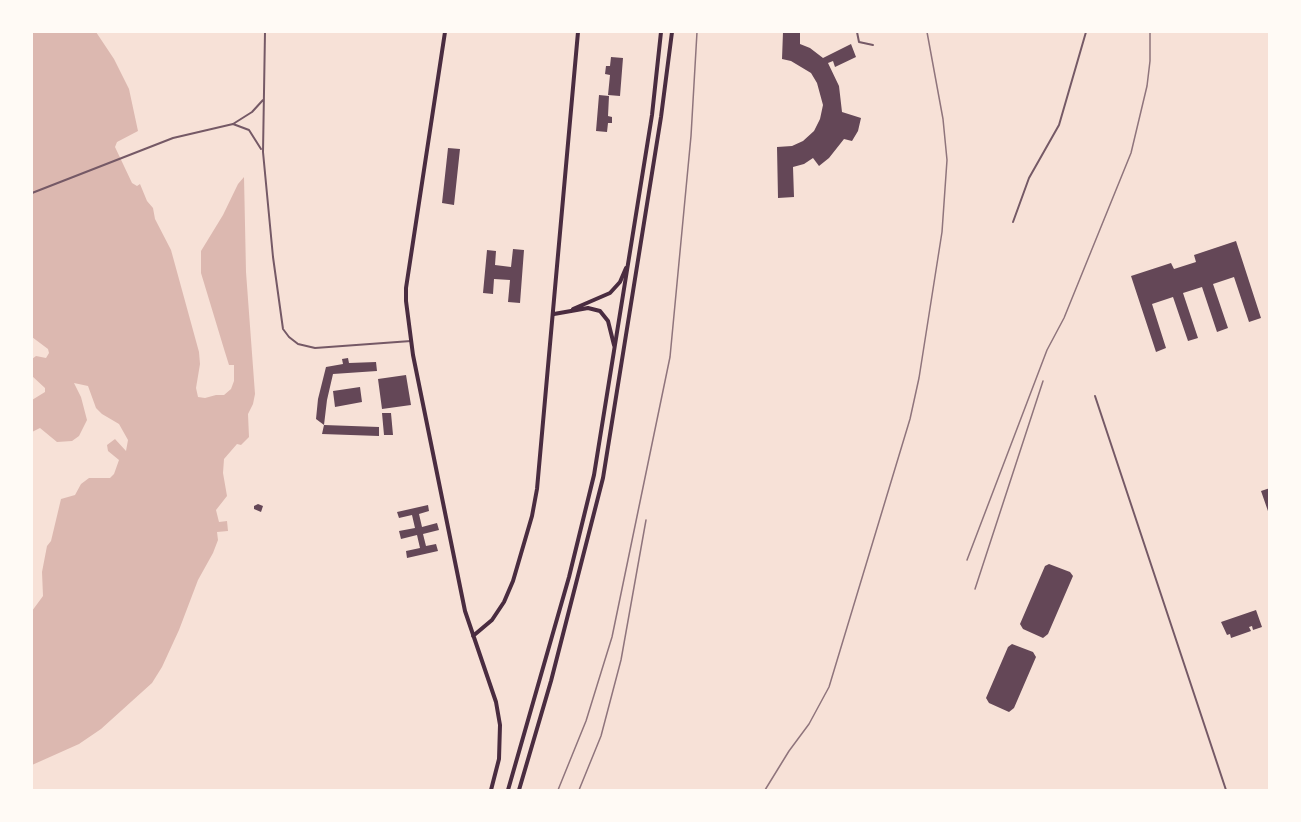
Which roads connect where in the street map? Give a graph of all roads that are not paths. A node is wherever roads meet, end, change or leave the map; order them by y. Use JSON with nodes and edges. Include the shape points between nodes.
{"nodes":[{"id":1,"x":265,"y":32,"type":"edge"},
{"id":2,"x":445,"y":32,"type":"edge"},
{"id":3,"x":578,"y":32,"type":"edge"},
{"id":4,"x":662,"y":32,"type":"edge"},
{"id":5,"x":672,"y":32,"type":"edge"},
{"id":6,"x":857,"y":32,"type":"edge"},
{"id":7,"x":1086,"y":32,"type":"edge"},
{"id":8,"x":873,"y":45,"type":"dead end"},
{"id":9,"x":263,"y":100,"type":"junction"},
{"id":10,"x":233,"y":124,"type":"junction"},
{"id":11,"x":263,"y":152,"type":"junction"},
{"id":12,"x":32,"y":193,"type":"edge"},
{"id":13,"x":1013,"y":222,"type":"dead end"},
{"id":14,"x":627,"y":266,"type":"junction"},
{"id":15,"x":567,"y":312,"type":"junction"},
{"id":16,"x":554,"y":314,"type":"junction"},
{"id":17,"x":411,"y":341,"type":"junction"},
{"id":18,"x":614,"y":345,"type":"junction"},
{"id":19,"x":1095,"y":396,"type":"dead end"},
{"id":20,"x":473,"y":636,"type":"junction"},
{"id":21,"x":491,"y":790,"type":"edge"},
{"id":22,"x":508,"y":790,"type":"edge"},
{"id":23,"x":519,"y":790,"type":"edge"},
{"id":24,"x":1226,"y":790,"type":"edge"}],
"edges":[{"from":1,"to":9,"type":"street"},
{"from":2,"to":17,"type":"main road","via":[[406,288]]},
{"from":3,"to":16,"type":"main road"},
{"from":4,"to":14,"type":"main road"},
{"from":5,"to":23,"type":"main road","via":[[603,478]]},
{"from":6,"to":8,"type":"street","via":[[859,42]]},
{"from":7,"to":13,"type":"street","via":[[1059,125],[1029,178]]},
{"from":9,"to":10,"type":"street"},
{"from":9,"to":11,"type":"street"},
{"from":10,"to":11,"type":"street","via":[[249,130]]},
{"from":10,"to":12,"type":"street","via":[[173,138]]},
{"from":11,"to":17,"type":"street","via":[[277,290],[283,329],[288,337],[315,348]]},
{"from":14,"to":15,"type":"main road","via":[[610,293]]},
{"from":14,"to":18,"type":"main road"},
{"from":15,"to":16,"type":"main road"},
{"from":15,"to":18,"type":"main road","via":[[588,308],[600,311],[608,321]]},
{"from":16,"to":20,"type":"main road","via":[[532,516],[504,602],[492,620]]},
{"from":17,"to":20,"type":"main road"},
{"from":18,"to":22,"type":"main road","via":[[594,475]]},
{"from":19,"to":24,"type":"street"},
{"from":20,"to":21,"type":"main road","via":[[500,725],[499,759]]}]}
